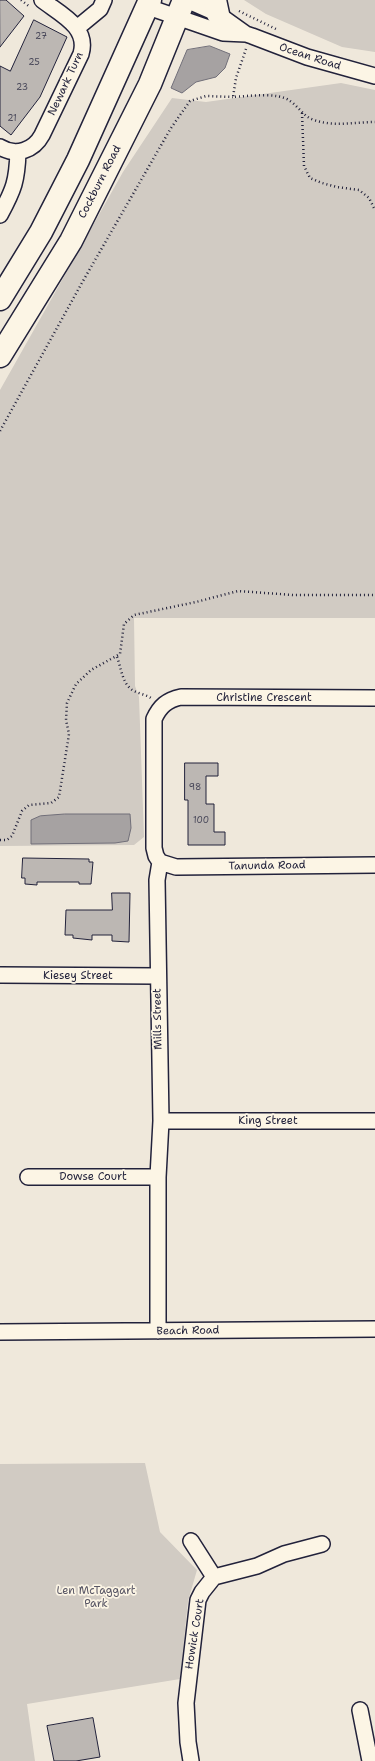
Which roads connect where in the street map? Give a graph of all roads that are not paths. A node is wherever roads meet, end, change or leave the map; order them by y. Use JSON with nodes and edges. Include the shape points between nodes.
{"nodes":[{"id":1,"x":104,"y":0,"type":"edge"},
{"id":2,"x":37,"y":4,"type":"edge"},
{"id":3,"x":149,"y":4,"type":"edge"},
{"id":4,"x":183,"y":6,"type":"edge"},
{"id":5,"x":224,"y":8,"type":"edge"},
{"id":6,"x":77,"y":28,"type":"junction"},
{"id":7,"x":246,"y":34,"type":"junction"},
{"id":8,"x":375,"y":76,"type":"edge"},
{"id":9,"x":0,"y":147,"type":"edge"},
{"id":10,"x":18,"y":152,"type":"junction"},
{"id":11,"x":0,"y":215,"type":"edge"},
{"id":12,"x":0,"y":299,"type":"edge"},
{"id":13,"x":0,"y":356,"type":"edge"},
{"id":14,"x":375,"y":698,"type":"edge"},
{"id":15,"x":160,"y":709,"type":"joint"},
{"id":16,"x":160,"y":862,"type":"junction"},
{"id":17,"x":375,"y":866,"type":"edge"},
{"id":18,"x":0,"y":975,"type":"edge"},
{"id":19,"x":157,"y":976,"type":"junction"},
{"id":20,"x":161,"y":1121,"type":"junction"},
{"id":21,"x":375,"y":1121,"type":"edge"},
{"id":22,"x":28,"y":1177,"type":"dead end"},
{"id":23,"x":158,"y":1177,"type":"junction"},
{"id":24,"x":375,"y":1329,"type":"edge"},
{"id":25,"x":158,"y":1331,"type":"junction"},
{"id":26,"x":0,"y":1332,"type":"edge"},
{"id":27,"x":192,"y":1541,"type":"dead end"},
{"id":28,"x":322,"y":1544,"type":"dead end"},
{"id":29,"x":214,"y":1577,"type":"junction"},
{"id":30,"x":360,"y":1710,"type":"dead end"},
{"id":31,"x":192,"y":1761,"type":"edge"},
{"id":32,"x":370,"y":1761,"type":"edge"}],
"edges":[{"from":1,"to":6,"type":"street","via":[[100,8]]},
{"from":2,"to":6,"type":"street"},
{"from":3,"to":4,"type":"street","name":"Ocean Road"},
{"from":3,"to":12,"type":"main road","via":[[78,160],[41,232]]},
{"from":4,"to":5,"type":"street","name":"Ocean Road"},
{"from":4,"to":7,"type":"street","name":"Ocean Road","via":[[223,33]]},
{"from":4,"to":13,"type":"main road","name":"Cockburn Road","via":[[150,84],[71,241]]},
{"from":5,"to":7,"type":"street","name":"Ocean Road"},
{"from":6,"to":10,"type":"street","name":"Newark Turn","via":[[82,36],[81,54],[40,139],[30,148]]},
{"from":7,"to":8,"type":"street","name":"Ocean Road","via":[[307,57]]},
{"from":9,"to":10,"type":"street"},
{"from":10,"to":11,"type":"street","via":[[17,176]]},
{"from":14,"to":15,"type":"street","name":"Christine Crescent","via":[[181,698],[171,699]]},
{"from":15,"to":16,"type":"street","name":"Mills Street","via":[[154,719],[154,848]]},
{"from":16,"to":17,"type":"street","name":"Tanunda Road","via":[[176,867]]},
{"from":16,"to":19,"type":"street","name":"Mills Street","via":[[157,880]]},
{"from":18,"to":19,"type":"street","name":"Kiesey Street"},
{"from":19,"to":20,"type":"street","name":"Mills Street"},
{"from":20,"to":21,"type":"street","name":"King Street"},
{"from":20,"to":23,"type":"street","name":"Mills Street"},
{"from":22,"to":23,"type":"street","name":"Dowse Court"},
{"from":23,"to":25,"type":"street","name":"Mills Street"},
{"from":24,"to":25,"type":"street","name":"Beach Road"},
{"from":25,"to":26,"type":"street","name":"Beach Road"},
{"from":27,"to":29,"type":"street"},
{"from":28,"to":29,"type":"street"},
{"from":29,"to":31,"type":"street","name":"Howick Court","via":[[198,1600],[188,1681],[186,1724]]},
{"from":30,"to":32,"type":"street"}]}
